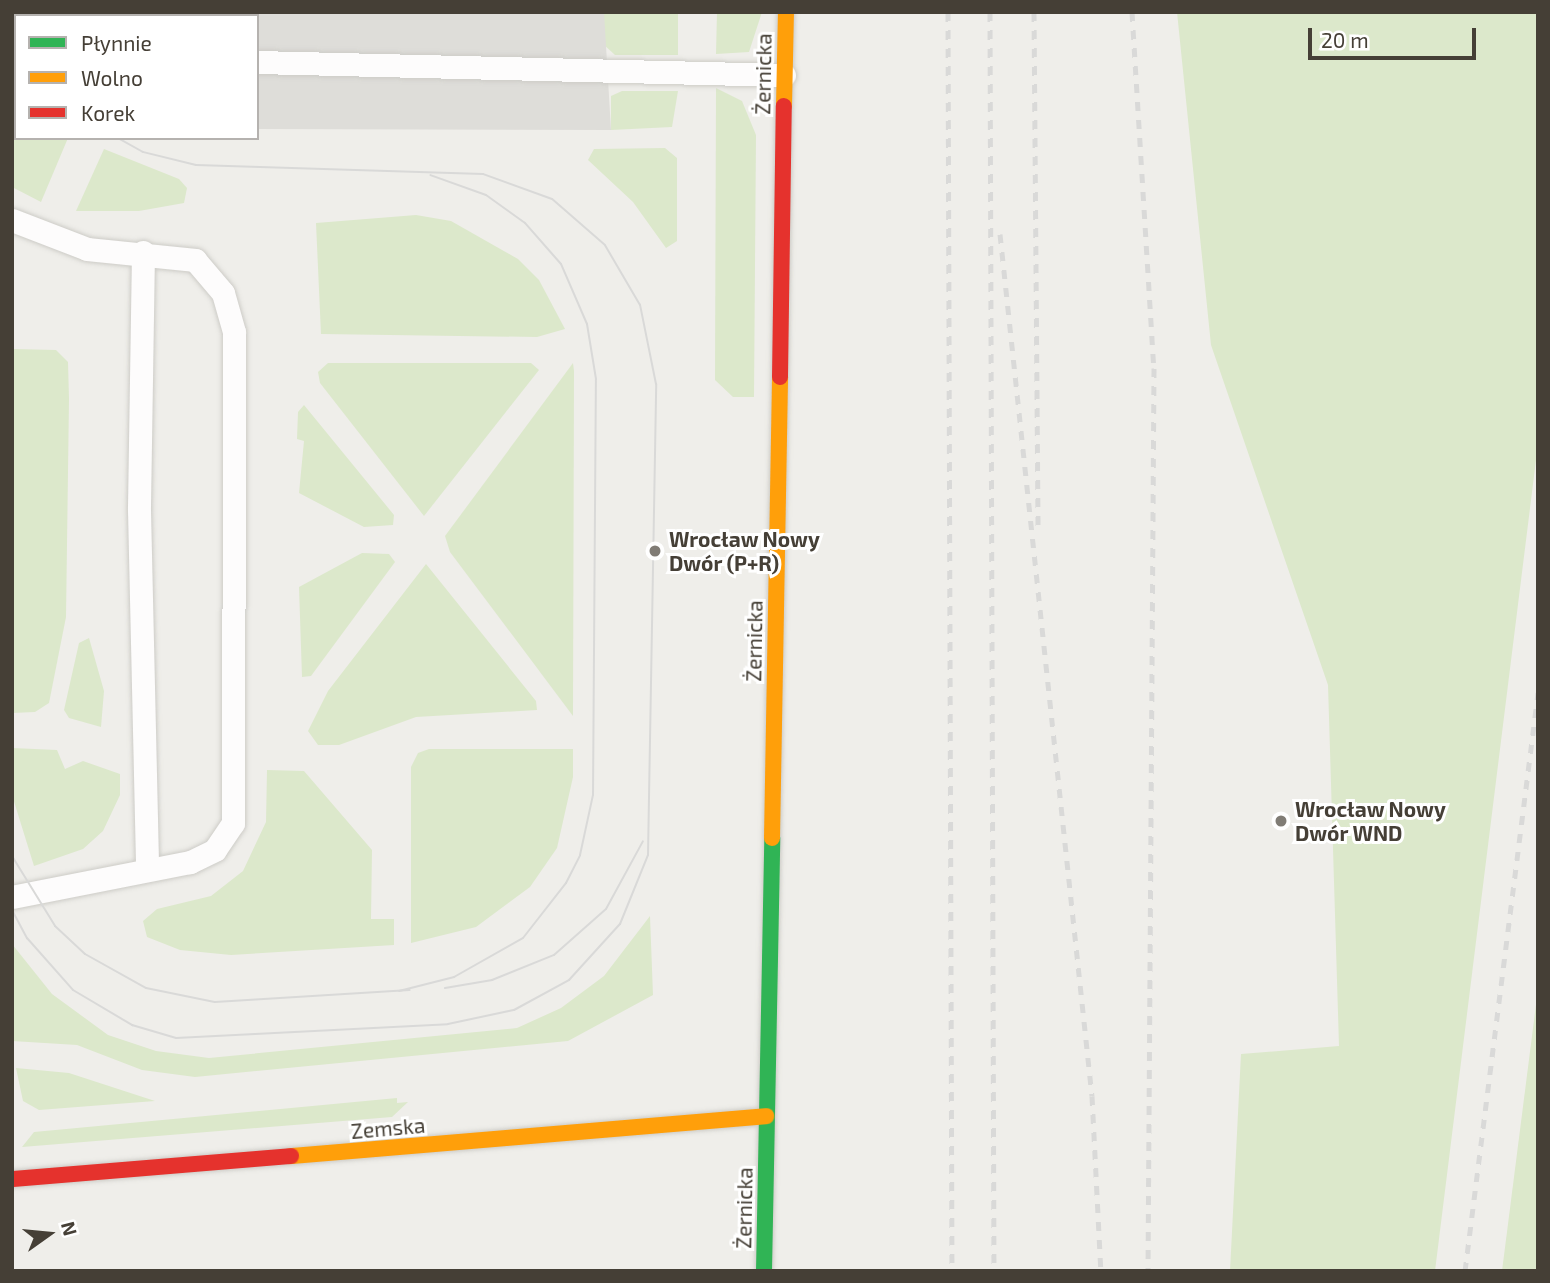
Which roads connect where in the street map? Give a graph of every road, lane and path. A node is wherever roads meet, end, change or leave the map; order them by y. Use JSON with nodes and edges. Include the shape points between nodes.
{"nodes":[{"id":1,"x":786,"y":12,"type":"edge"},
{"id":2,"x":259,"y":62,"type":"edge"},
{"id":3,"x":784,"y":75,"type":"junction"},
{"id":4,"x":12,"y":220,"type":"edge"},
{"id":5,"x":143,"y":252,"type":"junction"},
{"id":6,"x":147,"y":869,"type":"junction"},
{"id":7,"x":12,"y":897,"type":"edge"},
{"id":8,"x":766,"y":1116,"type":"junction"},
{"id":9,"x":12,"y":1179,"type":"edge"},
{"id":10,"x":764,"y":1271,"type":"edge"}],
"edges":[{"from":1,"to":3,"type":"street","name":"Żernicka"},
{"from":2,"to":3,"type":"lane"},
{"from":3,"to":8,"type":"street","name":"Żernicka"},
{"from":4,"to":5,"type":"lane","via":[[87,248]]},
{"from":5,"to":6,"type":"lane","via":[[139,510]]},
{"from":5,"to":6,"type":"lane","via":[[195,260],[223,293],[234,332],[233,824],[215,850]]},
{"from":6,"to":7,"type":"lane"},
{"from":8,"to":9,"type":"street","name":"Zemska"},
{"from":8,"to":10,"type":"street","name":"Żernicka"}]}
